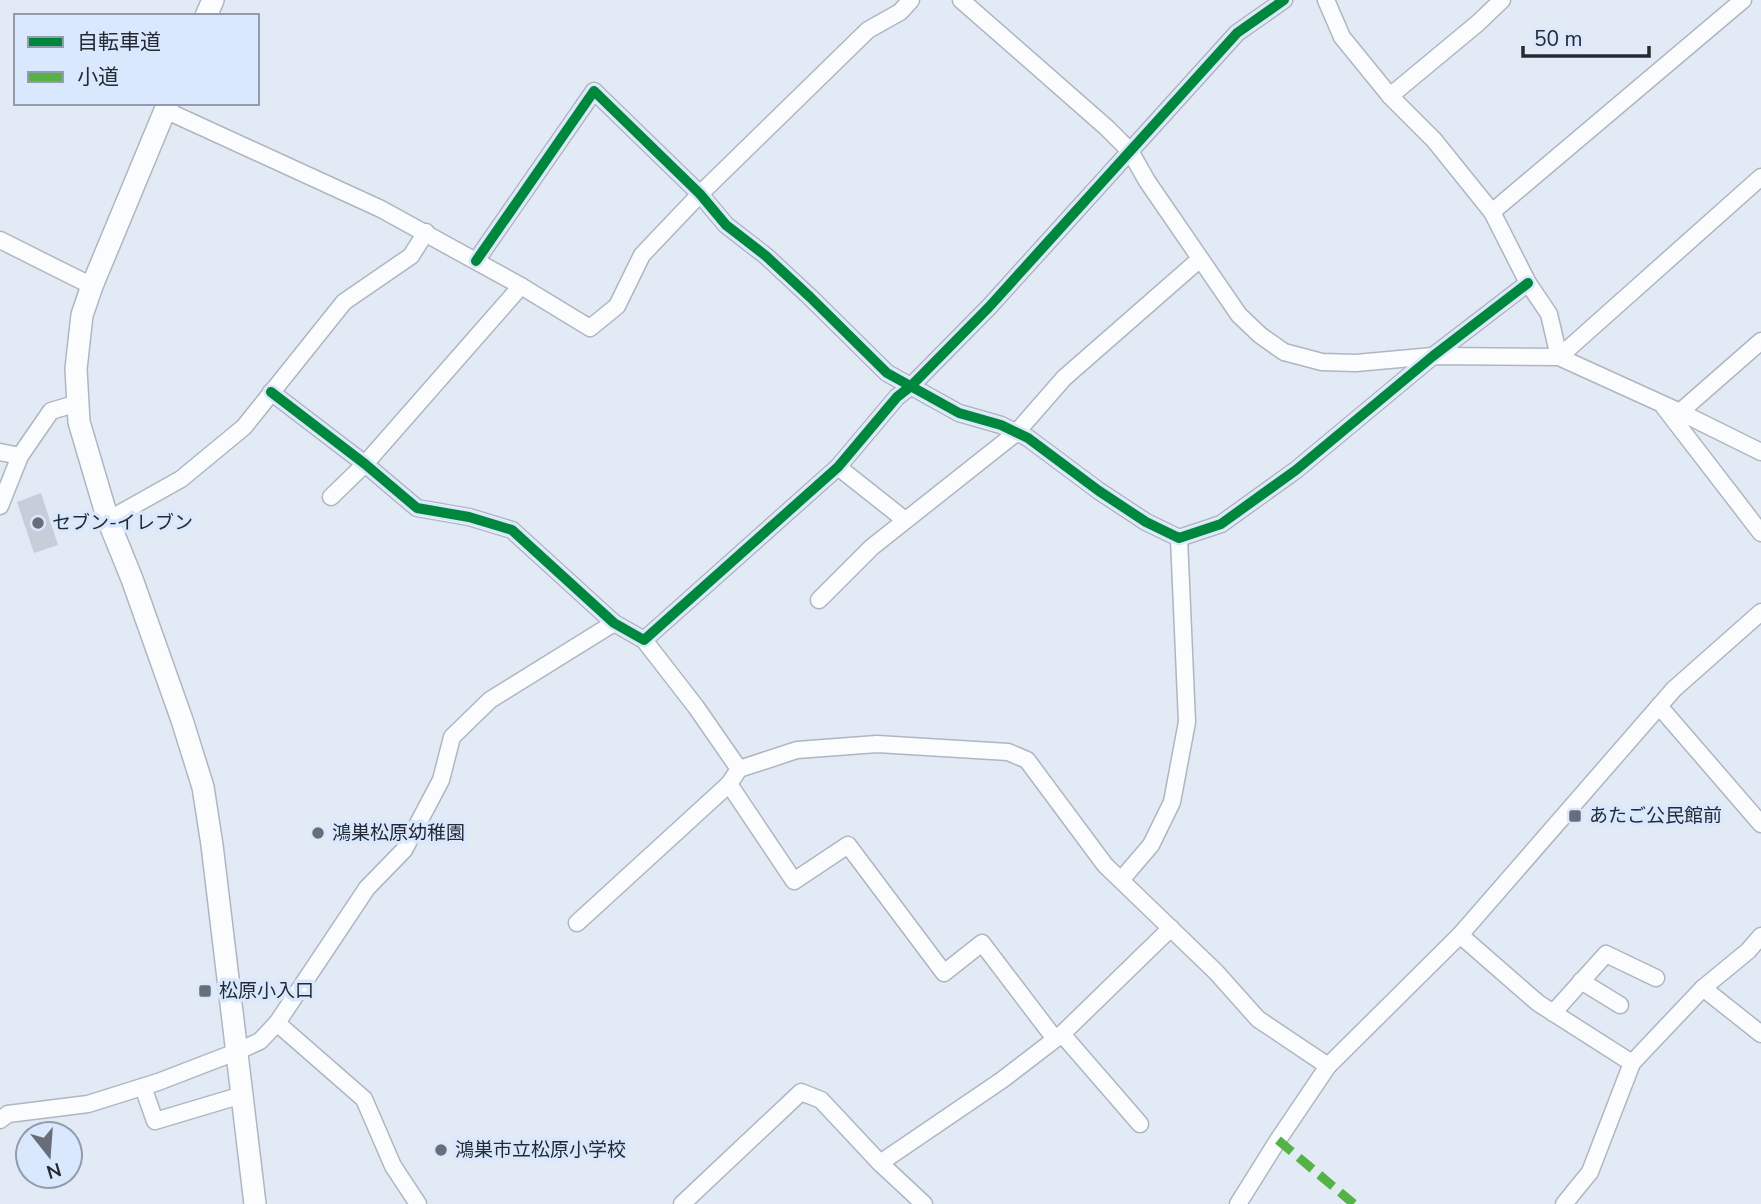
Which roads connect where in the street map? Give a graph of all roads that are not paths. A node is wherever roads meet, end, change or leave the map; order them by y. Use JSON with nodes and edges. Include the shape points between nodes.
{"nodes":[{"id":1,"x":911,"y":0,"type":"edge"},
{"id":2,"x":961,"y":0,"type":"edge"},
{"id":3,"x":1284,"y":0,"type":"edge"},
{"id":4,"x":1326,"y":0,"type":"edge"},
{"id":5,"x":1502,"y":0,"type":"edge"},
{"id":6,"x":1743,"y":0,"type":"edge"},
{"id":7,"x":1390,"y":96,"type":"junction"},
{"id":8,"x":167,"y":107,"type":"edge"},
{"id":9,"x":1130,"y":150,"type":"junction"},
{"id":10,"x":1761,"y":177,"type":"edge"},
{"id":11,"x":700,"y":194,"type":"junction"},
{"id":12,"x":1492,"y":212,"type":"junction"},
{"id":13,"x":426,"y":232,"type":"junction"},
{"id":14,"x":0,"y":240,"type":"edge"},
{"id":15,"x":1200,"y":259,"type":"junction"},
{"id":16,"x":477,"y":261,"type":"junction"},
{"id":17,"x":1528,"y":283,"type":"junction"},
{"id":18,"x":92,"y":286,"type":"junction"},
{"id":19,"x":522,"y":286,"type":"junction"},
{"id":20,"x":1761,"y":341,"type":"edge"},
{"id":21,"x":1433,"y":356,"type":"junction"},
{"id":22,"x":1559,"y":357,"type":"junction"},
{"id":23,"x":911,"y":386,"type":"junction"},
{"id":24,"x":271,"y":392,"type":"junction"},
{"id":25,"x":78,"y":403,"type":"junction"},
{"id":26,"x":1661,"y":403,"type":"junction"},
{"id":27,"x":1680,"y":412,"type":"junction"},
{"id":28,"x":1016,"y":433,"type":"junction"},
{"id":29,"x":0,"y":452,"type":"edge"},
{"id":30,"x":1761,"y":452,"type":"edge"},
{"id":31,"x":20,"y":456,"type":"junction"},
{"id":32,"x":365,"y":464,"type":"junction"},
{"id":33,"x":838,"y":467,"type":"junction"},
{"id":34,"x":331,"y":497,"type":"dead end"},
{"id":35,"x":0,"y":506,"type":"edge"},
{"id":36,"x":108,"y":520,"type":"junction"},
{"id":37,"x":905,"y":520,"type":"junction"},
{"id":38,"x":1761,"y":533,"type":"edge"},
{"id":39,"x":1179,"y":538,"type":"junction"},
{"id":40,"x":819,"y":600,"type":"dead end"},
{"id":41,"x":1761,"y":612,"type":"edge"},
{"id":42,"x":614,"y":623,"type":"junction"},
{"id":43,"x":644,"y":640,"type":"junction"},
{"id":44,"x":1659,"y":706,"type":"junction"},
{"id":45,"x":739,"y":769,"type":"junction"},
{"id":46,"x":729,"y":785,"type":"junction"},
{"id":47,"x":1761,"y":824,"type":"edge"},
{"id":48,"x":1122,"y":880,"type":"junction"},
{"id":49,"x":577,"y":923,"type":"dead end"},
{"id":50,"x":1171,"y":928,"type":"junction"},
{"id":51,"x":1460,"y":935,"type":"junction"},
{"id":52,"x":1761,"y":936,"type":"edge"},
{"id":53,"x":1656,"y":978,"type":"dead end"},
{"id":54,"x":1581,"y":981,"type":"junction"},
{"id":55,"x":1703,"y":988,"type":"junction"},
{"id":56,"x":1620,"y":1005,"type":"dead end"},
{"id":57,"x":1553,"y":1013,"type":"junction"},
{"id":58,"x":278,"y":1023,"type":"junction"},
{"id":59,"x":1761,"y":1034,"type":"edge"},
{"id":60,"x":1058,"y":1037,"type":"junction"},
{"id":61,"x":236,"y":1052,"type":"junction"},
{"id":62,"x":1632,"y":1063,"type":"junction"},
{"id":63,"x":1328,"y":1066,"type":"junction"},
{"id":64,"x":144,"y":1087,"type":"junction"},
{"id":65,"x":242,"y":1095,"type":"junction"},
{"id":66,"x":0,"y":1120,"type":"edge"},
{"id":67,"x":1140,"y":1124,"type":"dead end"},
{"id":68,"x":880,"y":1163,"type":"junction"},
{"id":69,"x":255,"y":1204,"type":"edge"},
{"id":70,"x":418,"y":1204,"type":"edge"},
{"id":71,"x":682,"y":1204,"type":"edge"},
{"id":72,"x":924,"y":1204,"type":"edge"},
{"id":73,"x":1238,"y":1204,"type":"edge"},
{"id":74,"x":1564,"y":1204,"type":"edge"}],
"edges":[{"from":1,"to":11,"type":"street","via":[[900,12],[868,30]]},
{"from":2,"to":9,"type":"street"},
{"from":3,"to":9,"type":"street","via":[[1237,33]]},
{"from":4,"to":7,"type":"street","via":[[1342,37]]},
{"from":5,"to":7,"type":"street"},
{"from":6,"to":12,"type":"street"},
{"from":7,"to":12,"type":"street","via":[[1434,140]]},
{"from":8,"to":13,"type":"street"},
{"from":8,"to":18,"type":"main road"},
{"from":9,"to":15,"type":"street"},
{"from":9,"to":23,"type":"street"},
{"from":10,"to":22,"type":"street"},
{"from":11,"to":16,"type":"street","via":[[594,92]]},
{"from":11,"to":19,"type":"street","via":[[642,255],[617,306],[590,328]]},
{"from":11,"to":23,"type":"street","via":[[726,225],[766,256],[887,373]]},
{"from":12,"to":17,"type":"street"},
{"from":13,"to":16,"type":"street"},
{"from":13,"to":24,"type":"street","via":[[411,256],[344,302]]},
{"from":14,"to":18,"type":"street"},
{"from":15,"to":21,"type":"street","via":[[1239,315],[1284,352],[1322,362],[1356,363]]},
{"from":15,"to":28,"type":"street","via":[[1064,378]]},
{"from":16,"to":19,"type":"street"},
{"from":17,"to":21,"type":"street"},
{"from":17,"to":22,"type":"street","via":[[1549,314]]},
{"from":18,"to":25,"type":"main road","via":[[82,315],[76,369]]},
{"from":19,"to":32,"type":"street"},
{"from":20,"to":27,"type":"street"},
{"from":21,"to":22,"type":"street"},
{"from":21,"to":39,"type":"street","via":[[1296,470],[1221,524]]},
{"from":22,"to":26,"type":"street"},
{"from":23,"to":28,"type":"street","via":[[959,413]]},
{"from":23,"to":33,"type":"street"},
{"from":24,"to":32,"type":"street"},
{"from":24,"to":36,"type":"street","via":[[244,426],[181,479]]},
{"from":25,"to":31,"type":"street","via":[[51,411]]},
{"from":25,"to":36,"type":"main road","via":[[79,422]]},
{"from":26,"to":27,"type":"street"},
{"from":26,"to":38,"type":"street"},
{"from":27,"to":30,"type":"street"},
{"from":28,"to":37,"type":"street"},
{"from":28,"to":39,"type":"street","via":[[1146,522]]},
{"from":29,"to":31,"type":"street"},
{"from":31,"to":35,"type":"street"},
{"from":32,"to":34,"type":"street"},
{"from":32,"to":42,"type":"street","via":[[417,508],[513,530]]},
{"from":33,"to":37,"type":"street"},
{"from":33,"to":43,"type":"street"},
{"from":36,"to":61,"type":"main road","via":[[203,787]]},
{"from":37,"to":40,"type":"street"},
{"from":39,"to":48,"type":"street","via":[[1187,722],[1172,802],[1151,845]]},
{"from":41,"to":44,"type":"street"},
{"from":42,"to":43,"type":"street"},
{"from":42,"to":58,"type":"street","via":[[490,700],[452,737],[441,780],[404,850],[367,888]]},
{"from":43,"to":45,"type":"street"},
{"from":44,"to":47,"type":"street"},
{"from":44,"to":51,"type":"street"},
{"from":45,"to":46,"type":"street"},
{"from":45,"to":48,"type":"street","via":[[797,750],[877,744],[1008,752],[1027,760],[1105,865]]},
{"from":46,"to":49,"type":"street"},
{"from":46,"to":60,"type":"street","via":[[794,881],[848,845],[943,974],[982,943]]},
{"from":48,"to":50,"type":"street"},
{"from":50,"to":60,"type":"street"},
{"from":50,"to":63,"type":"street","via":[[1258,1019]]},
{"from":51,"to":57,"type":"street"},
{"from":51,"to":63,"type":"street"},
{"from":52,"to":55,"type":"street"},
{"from":53,"to":54,"type":"street","via":[[1606,954]]},
{"from":54,"to":56,"type":"street"},
{"from":54,"to":57,"type":"street"},
{"from":55,"to":59,"type":"street"},
{"from":55,"to":62,"type":"street"},
{"from":57,"to":62,"type":"street"},
{"from":58,"to":61,"type":"street","via":[[260,1041]]},
{"from":58,"to":70,"type":"street","via":[[364,1099],[393,1166]]},
{"from":60,"to":67,"type":"street"},
{"from":60,"to":68,"type":"street"},
{"from":61,"to":64,"type":"street"},
{"from":61,"to":65,"type":"main road"},
{"from":62,"to":74,"type":"street","via":[[1590,1172]]},
{"from":63,"to":73,"type":"street"},
{"from":64,"to":65,"type":"street","via":[[155,1121]]},
{"from":64,"to":66,"type":"street","via":[[88,1104],[8,1114]]},
{"from":65,"to":69,"type":"main road"},
{"from":68,"to":71,"type":"street","via":[[821,1100],[801,1092]]},
{"from":68,"to":72,"type":"street"}]}
